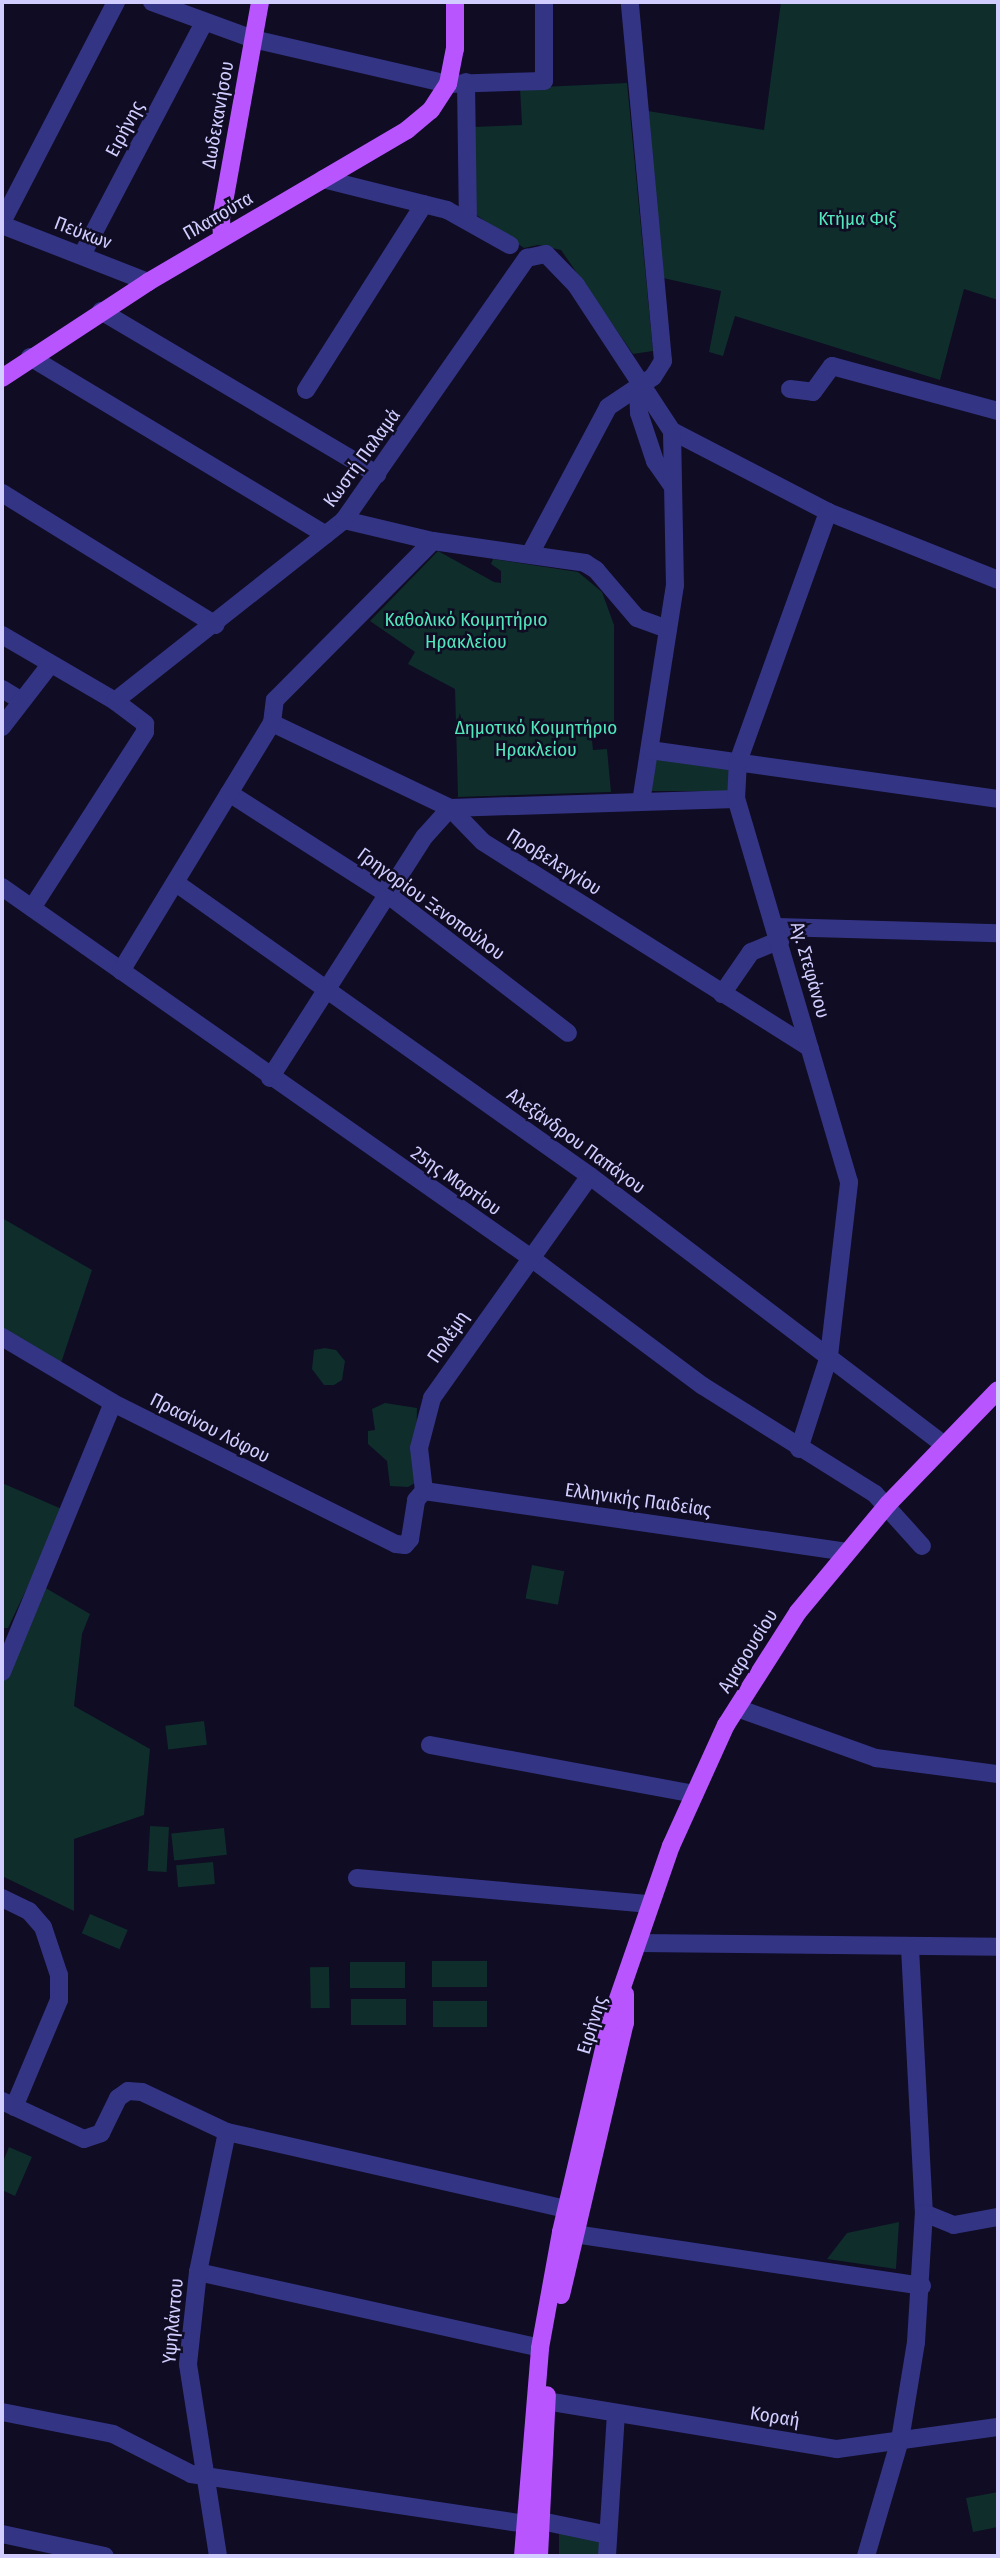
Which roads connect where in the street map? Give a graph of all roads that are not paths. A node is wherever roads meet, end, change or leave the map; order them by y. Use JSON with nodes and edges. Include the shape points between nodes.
{"nodes":[{"id":1,"x":116,"y":2,"type":"edge"},
{"id":2,"x":152,"y":2,"type":"edge"},
{"id":3,"x":260,"y":2,"type":"edge"},
{"id":4,"x":454,"y":2,"type":"edge"},
{"id":5,"x":544,"y":2,"type":"edge"},
{"id":6,"x":630,"y":2,"type":"edge"},
{"id":7,"x":204,"y":23,"type":"junction"},
{"id":8,"x":253,"y":39,"type":"junction"},
{"id":9,"x":466,"y":82,"type":"junction"},
{"id":10,"x":448,"y":84,"type":"junction"},
{"id":11,"x":323,"y":179,"type":"junction"},
{"id":12,"x":424,"y":204,"type":"junction"},
{"id":13,"x":468,"y":219,"type":"junction"},
{"id":14,"x":2,"y":223,"type":"edge"},
{"id":15,"x":222,"y":237,"type":"junction"},
{"id":16,"x":510,"y":244,"type":"dead end"},
{"id":17,"x":82,"y":255,"type":"junction"},
{"id":18,"x":148,"y":282,"type":"junction"},
{"id":19,"x":101,"y":311,"type":"junction"},
{"id":20,"x":30,"y":357,"type":"junction"},
{"id":21,"x":2,"y":378,"type":"edge"},
{"id":22,"x":638,"y":385,"type":"junction"},
{"id":23,"x":790,"y":389,"type":"dead end"},
{"id":24,"x":306,"y":390,"type":"dead end"},
{"id":25,"x":998,"y":411,"type":"edge"},
{"id":26,"x":672,"y":431,"type":"junction"},
{"id":27,"x":377,"y":474,"type":"junction"},
{"id":28,"x":672,"y":485,"type":"junction"},
{"id":29,"x":2,"y":493,"type":"edge"},
{"id":30,"x":828,"y":512,"type":"junction"},
{"id":31,"x":344,"y":520,"type":"junction"},
{"id":32,"x":326,"y":535,"type":"junction"},
{"id":33,"x":433,"y":541,"type":"junction"},
{"id":34,"x":530,"y":554,"type":"junction"},
{"id":35,"x":998,"y":580,"type":"edge"},
{"id":36,"x":216,"y":625,"type":"junction"},
{"id":37,"x":668,"y":629,"type":"junction"},
{"id":38,"x":2,"y":635,"type":"edge"},
{"id":39,"x":50,"y":665,"type":"junction"},
{"id":40,"x":2,"y":689,"type":"edge"},
{"id":41,"x":22,"y":701,"type":"junction"},
{"id":42,"x":115,"y":701,"type":"junction"},
{"id":43,"x":272,"y":723,"type":"junction"},
{"id":44,"x":2,"y":727,"type":"edge"},
{"id":45,"x":650,"y":750,"type":"junction"},
{"id":46,"x":738,"y":762,"type":"junction"},
{"id":47,"x":229,"y":793,"type":"junction"},
{"id":48,"x":736,"y":799,"type":"junction"},
{"id":49,"x":998,"y":799,"type":"edge"},
{"id":50,"x":640,"y":801,"type":"junction"},
{"id":51,"x":450,"y":808,"type":"junction"},
{"id":52,"x":176,"y":883,"type":"junction"},
{"id":53,"x":2,"y":887,"type":"edge"},
{"id":54,"x":387,"y":894,"type":"junction"},
{"id":55,"x":32,"y":908,"type":"junction"},
{"id":56,"x":998,"y":933,"type":"edge"},
{"id":57,"x":779,"y":934,"type":"junction"},
{"id":58,"x":121,"y":971,"type":"junction"},
{"id":59,"x":326,"y":988,"type":"junction"},
{"id":60,"x":722,"y":994,"type":"junction"},
{"id":61,"x":568,"y":1033,"type":"dead end"},
{"id":62,"x":810,"y":1048,"type":"junction"},
{"id":63,"x":270,"y":1078,"type":"junction"},
{"id":64,"x":590,"y":1176,"type":"junction"},
{"id":65,"x":531,"y":1258,"type":"junction"},
{"id":66,"x":2,"y":1336,"type":"edge"},
{"id":67,"x":829,"y":1356,"type":"junction"},
{"id":68,"x":998,"y":1390,"type":"edge"},
{"id":69,"x":113,"y":1403,"type":"junction"},
{"id":70,"x":943,"y":1444,"type":"junction"},
{"id":71,"x":799,"y":1449,"type":"junction"},
{"id":72,"x":424,"y":1491,"type":"junction"},
{"id":73,"x":888,"y":1504,"type":"junction"},
{"id":74,"x":405,"y":1545,"type":"joint"},
{"id":75,"x":922,"y":1546,"type":"dead end"},
{"id":76,"x":846,"y":1552,"type":"junction"},
{"id":77,"x":2,"y":1672,"type":"edge"},
{"id":78,"x":737,"y":1708,"type":"junction"},
{"id":79,"x":430,"y":1745,"type":"dead end"},
{"id":80,"x":998,"y":1774,"type":"edge"},
{"id":81,"x":694,"y":1794,"type":"junction"},
{"id":82,"x":357,"y":1878,"type":"dead end"},
{"id":83,"x":2,"y":1898,"type":"edge"},
{"id":84,"x":650,"y":1904,"type":"junction"},
{"id":85,"x":638,"y":1943,"type":"junction"},
{"id":86,"x":998,"y":1947,"type":"edge"},
{"id":87,"x":910,"y":1948,"type":"junction"},
{"id":88,"x":625,"y":1990,"type":"joint"},
{"id":89,"x":8,"y":2104,"type":"edge"},
{"id":90,"x":226,"y":2132,"type":"junction"},
{"id":91,"x":573,"y":2211,"type":"junction"},
{"id":92,"x":924,"y":2213,"type":"junction"},
{"id":93,"x":998,"y":2217,"type":"edge"},
{"id":94,"x":568,"y":2233,"type":"junction"},
{"id":95,"x":198,"y":2272,"type":"junction"},
{"id":96,"x":922,"y":2286,"type":"junction"},
{"id":97,"x":540,"y":2348,"type":"junction"},
{"id":98,"x":546,"y":2402,"type":"junction"},
{"id":99,"x":2,"y":2412,"type":"edge"},
{"id":100,"x":616,"y":2414,"type":"junction"},
{"id":101,"x":998,"y":2427,"type":"edge"},
{"id":102,"x":900,"y":2440,"type":"junction"},
{"id":103,"x":205,"y":2476,"type":"junction"},
{"id":104,"x":533,"y":2522,"type":"junction"},
{"id":105,"x":2,"y":2534,"type":"edge"},
{"id":106,"x":608,"y":2535,"type":"junction"},
{"id":107,"x":105,"y":2556,"type":"edge"},
{"id":108,"x":218,"y":2556,"type":"edge"},
{"id":109,"x":523,"y":2556,"type":"edge"},
{"id":110,"x":539,"y":2556,"type":"edge"},
{"id":111,"x":607,"y":2556,"type":"edge"},
{"id":112,"x":866,"y":2556,"type":"edge"}],
"edges":[{"from":1,"to":14,"type":"street"},
{"from":2,"to":7,"type":"street"},
{"from":3,"to":8,"type":"main road","name":"Δωδεκανήσου"},
{"from":4,"to":10,"type":"main road","via":[[455,49]]},
{"from":5,"to":9,"type":"street","via":[[544,81]]},
{"from":6,"to":22,"type":"street","via":[[663,361],[653,377]]},
{"from":7,"to":8,"type":"street"},
{"from":7,"to":17,"type":"street","name":"Ειρήνης"},
{"from":8,"to":10,"type":"street"},
{"from":8,"to":15,"type":"main road","name":"Δωδεκανήσου","via":[[221,219]]},
{"from":9,"to":10,"type":"street"},
{"from":9,"to":13,"type":"street"},
{"from":10,"to":11,"type":"main road","name":"Πλαπούτα","via":[[430,110],[407,130]]},
{"from":11,"to":12,"type":"street"},
{"from":11,"to":15,"type":"main road","name":"Πλαπούτα"},
{"from":12,"to":13,"type":"street"},
{"from":12,"to":24,"type":"street"},
{"from":13,"to":16,"type":"street"},
{"from":14,"to":17,"type":"street","name":"Πεύκων"},
{"from":15,"to":18,"type":"main road","name":"Πλαπούτα"},
{"from":17,"to":18,"type":"street","name":"Πεύκων"},
{"from":18,"to":19,"type":"main road","name":"Πλαπούτα"},
{"from":19,"to":20,"type":"main road","name":"Πλαπούτα"},
{"from":19,"to":27,"type":"street"},
{"from":20,"to":21,"type":"main road","name":"Πλαπούτα"},
{"from":20,"to":32,"type":"street"},
{"from":22,"to":26,"type":"street"},
{"from":22,"to":27,"type":"street","name":"Κωστή Παλαμά","via":[[576,285],[557,261],[535,253]]},
{"from":22,"to":28,"type":"street","via":[[639,413],[655,461]]},
{"from":22,"to":34,"type":"street","via":[[608,407]]},
{"from":23,"to":25,"type":"street","via":[[813,392],[832,366]]},
{"from":26,"to":28,"type":"street"},
{"from":26,"to":30,"type":"street"},
{"from":27,"to":31,"type":"street","name":"Κωστή Παλαμά"},
{"from":28,"to":37,"type":"street","via":[[677,556]]},
{"from":29,"to":36,"type":"street"},
{"from":30,"to":35,"type":"street"},
{"from":30,"to":46,"type":"street","name":"Αγ. Στεφάνου"},
{"from":31,"to":32,"type":"street","name":"Κωστή Παλαμά"},
{"from":31,"to":33,"type":"street"},
{"from":32,"to":36,"type":"street","name":"Κωστή Παλαμά"},
{"from":33,"to":34,"type":"street"},
{"from":33,"to":43,"type":"street","via":[[275,700]]},
{"from":34,"to":37,"type":"street","via":[[585,563],[637,618]]},
{"from":36,"to":42,"type":"street","name":"Κωστή Παλαμά"},
{"from":37,"to":45,"type":"street"},
{"from":38,"to":39,"type":"street"},
{"from":39,"to":41,"type":"street"},
{"from":39,"to":42,"type":"street"},
{"from":40,"to":41,"type":"street"},
{"from":41,"to":44,"type":"street"},
{"from":42,"to":55,"type":"street","via":[[145,724],[145,733]]},
{"from":43,"to":47,"type":"street"},
{"from":43,"to":51,"type":"street","name":"Προβελεγγίου"},
{"from":45,"to":46,"type":"street"},
{"from":45,"to":50,"type":"street"},
{"from":46,"to":48,"type":"street","name":"Αγ. Στεφάνου"},
{"from":46,"to":49,"type":"street"},
{"from":47,"to":52,"type":"street"},
{"from":47,"to":54,"type":"street","name":"Γρηγορίου Ξενοπούλου"},
{"from":48,"to":50,"type":"street"},
{"from":48,"to":57,"type":"street","name":"Αγ. Στεφάνου"},
{"from":50,"to":51,"type":"street"},
{"from":51,"to":54,"type":"street"},
{"from":51,"to":60,"type":"street","name":"Προβελεγγίου","via":[[483,842]]},
{"from":52,"to":58,"type":"street"},
{"from":52,"to":59,"type":"street","name":"Αλεξάνδρου Παπάγου"},
{"from":53,"to":55,"type":"street","name":"25ης Μαρτίου"},
{"from":54,"to":59,"type":"street"},
{"from":54,"to":61,"type":"street","name":"Γρηγορίου Ξενοπούλου"},
{"from":55,"to":58,"type":"street","name":"25ης Μαρτίου"},
{"from":56,"to":57,"type":"street"},
{"from":57,"to":60,"type":"street","via":[[751,952]]},
{"from":57,"to":62,"type":"street","name":"Αγ. Στεφάνου"},
{"from":58,"to":63,"type":"street","name":"25ης Μαρτίου"},
{"from":59,"to":63,"type":"street"},
{"from":59,"to":64,"type":"street","name":"Αλεξάνδρου Παπάγου"},
{"from":60,"to":62,"type":"street","name":"Προβελεγγίου"},
{"from":62,"to":67,"type":"street","name":"Αγ. Στεφάνου","via":[[849,1182]]},
{"from":63,"to":65,"type":"street","name":"25ης Μαρτίου"},
{"from":64,"to":65,"type":"street","name":"Πολέμη"},
{"from":64,"to":67,"type":"street","name":"Αλεξάνδρου Παπάγου"},
{"from":65,"to":71,"type":"street","name":"25ης Μαρτίου","via":[[704,1386]]},
{"from":65,"to":72,"type":"street","name":"Πολέμη","via":[[432,1398],[419,1448]]},
{"from":66,"to":69,"type":"street","name":"Πρασίνου Λόφου"},
{"from":67,"to":70,"type":"street","name":"Αλεξάνδρου Παπάγου"},
{"from":67,"to":71,"type":"street","name":"Αγ. Στεφάνου"},
{"from":68,"to":70,"type":"main road","name":"Αμαρουσίου"},
{"from":69,"to":74,"type":"street","name":"Πρασίνου Λόφου"},
{"from":69,"to":77,"type":"street"},
{"from":70,"to":73,"type":"main road","name":"Αμαρουσίου"},
{"from":71,"to":73,"type":"street","name":"25ης Μαρτίου"},
{"from":72,"to":74,"type":"street","name":"Πολέμη","via":[[416,1500]]},
{"from":72,"to":76,"type":"street","name":"Ελληνικής Παιδείας"},
{"from":73,"to":75,"type":"street","name":"25ης Μαρτίου"},
{"from":73,"to":76,"type":"main road","name":"Αμαρουσίου"},
{"from":76,"to":78,"type":"main road","name":"Αμαρουσίου","via":[[798,1612]]},
{"from":78,"to":80,"type":"street","via":[[876,1758]]},
{"from":78,"to":81,"type":"main road","name":"Αμαρουσίου"},
{"from":79,"to":81,"type":"street"},
{"from":81,"to":84,"type":"main road","name":"Αμαρουσίου"},
{"from":82,"to":84,"type":"street"},
{"from":83,"to":89,"type":"street","via":[[29,1911],[43,1927],[59,1975],[59,2000]]},
{"from":84,"to":85,"type":"main road","name":"Αμαρουσίου"},
{"from":85,"to":87,"type":"street"},
{"from":85,"to":88,"type":"main road","name":"Αμαρουσίου"},
{"from":86,"to":87,"type":"street"},
{"from":87,"to":92,"type":"street"},
{"from":88,"to":91,"type":"main road","name":"Ειρήνης","via":[[611,2018]]},
{"from":89,"to":90,"type":"street","via":[[84,2139],[101,2133],[118,2098],[128,2091],[142,2092]]},
{"from":90,"to":91,"type":"street"},
{"from":90,"to":95,"type":"street","name":"Υψηλάντου"},
{"from":91,"to":94,"type":"main road","name":"Ειρήνης"},
{"from":92,"to":93,"type":"street","via":[[954,2225]]},
{"from":92,"to":96,"type":"street"},
{"from":94,"to":96,"type":"street"},
{"from":94,"to":97,"type":"main road","name":"Ειρήνης"},
{"from":94,"to":98,"type":"main road","name":"Ειρήνης"},
{"from":95,"to":97,"type":"street"},
{"from":95,"to":103,"type":"street","name":"Υψηλάντου","via":[[188,2364]]},
{"from":96,"to":102,"type":"street"},
{"from":97,"to":104,"type":"main road","name":"Ειρήνης"},
{"from":98,"to":100,"type":"street","name":"Κοραή"},
{"from":98,"to":104,"type":"main road","name":"Ειρήνης"},
{"from":99,"to":103,"type":"street","via":[[113,2434],[180,2471]]},
{"from":100,"to":102,"type":"street","name":"Κοραή","via":[[837,2449]]},
{"from":100,"to":106,"type":"street"},
{"from":101,"to":102,"type":"street","name":"Κοραή"},
{"from":102,"to":112,"type":"street"},
{"from":103,"to":104,"type":"street"},
{"from":103,"to":108,"type":"street","name":"Υψηλάντου"},
{"from":104,"to":106,"type":"street"},
{"from":104,"to":109,"type":"main road","name":"Ειρήνης"},
{"from":104,"to":110,"type":"main road","name":"Ειρήνης"},
{"from":105,"to":107,"type":"street"},
{"from":106,"to":111,"type":"street"}]}
